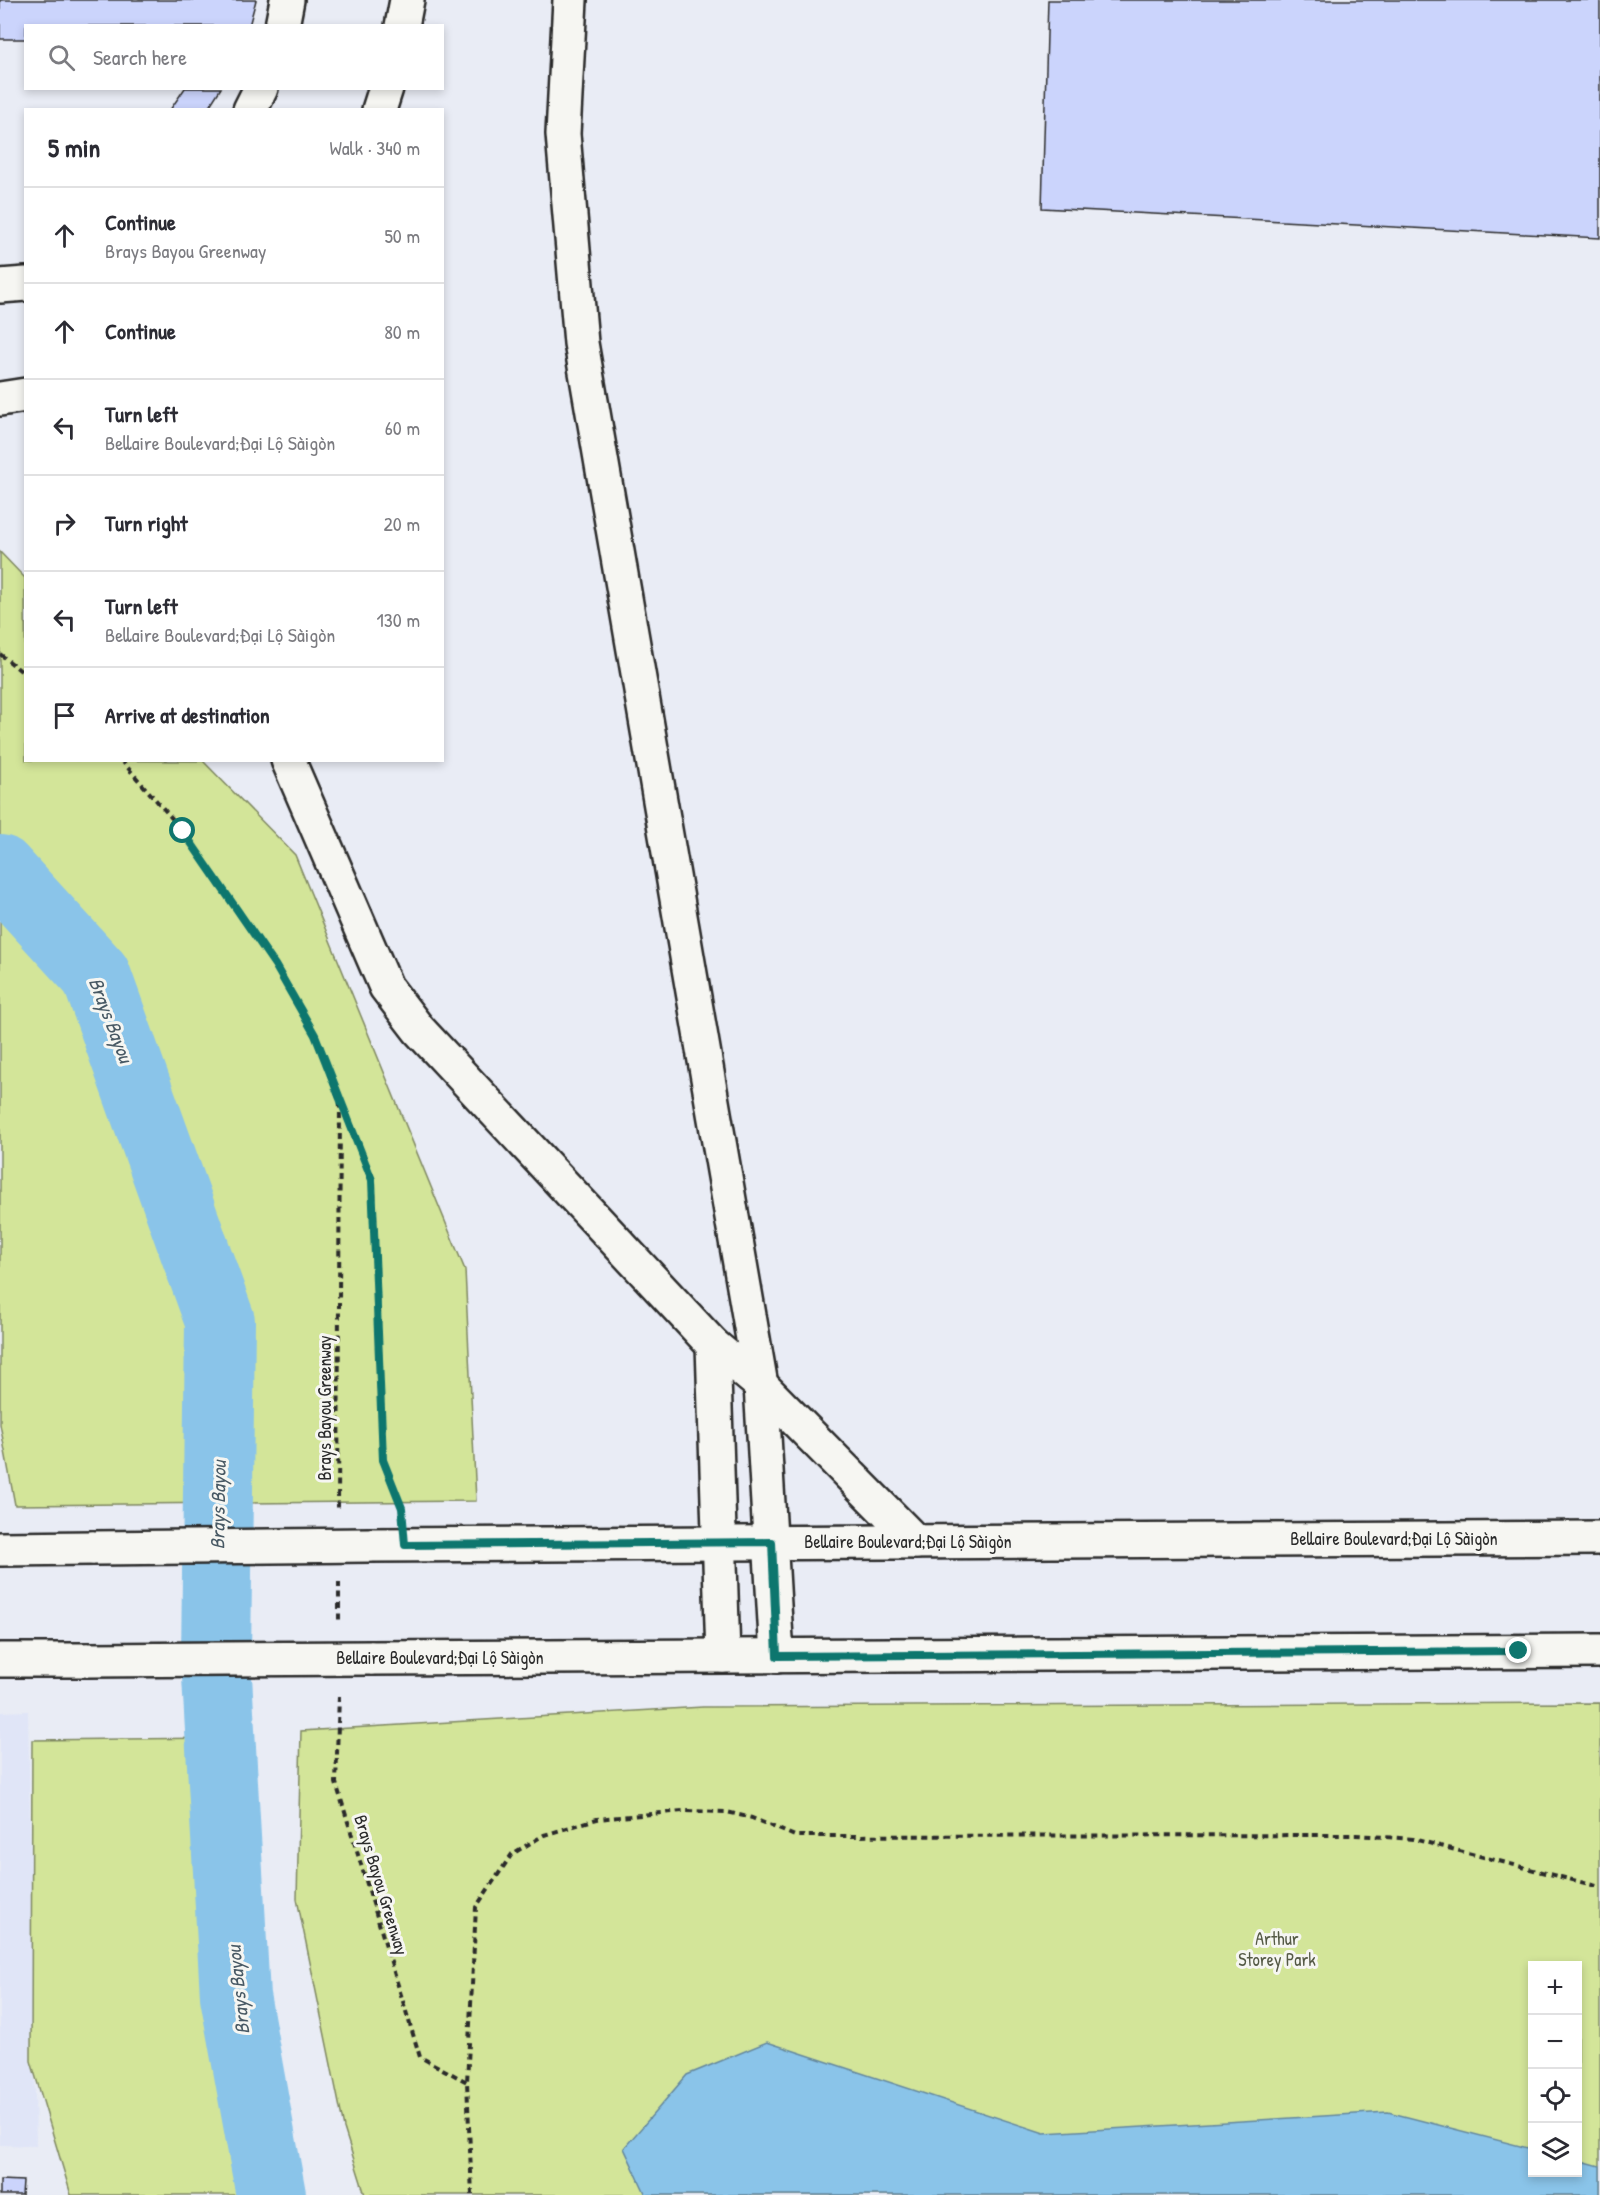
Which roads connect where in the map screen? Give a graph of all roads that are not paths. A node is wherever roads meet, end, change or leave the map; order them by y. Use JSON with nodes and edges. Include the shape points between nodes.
{"nodes":[{"id":1,"x":287,"y":0,"type":"edge"},
{"id":2,"x":407,"y":0,"type":"edge"},
{"id":3,"x":570,"y":0,"type":"edge"},
{"id":4,"x":282,"y":24,"type":"edge"},
{"id":5,"x":402,"y":24,"type":"edge"},
{"id":6,"x":260,"y":90,"type":"edge"},
{"id":7,"x":385,"y":90,"type":"edge"},
{"id":8,"x":251,"y":108,"type":"edge"},
{"id":9,"x":380,"y":108,"type":"edge"},
{"id":10,"x":24,"y":284,"type":"edge"},
{"id":11,"x":0,"y":286,"type":"edge"},
{"id":12,"x":24,"y":395,"type":"edge"},
{"id":13,"x":0,"y":399,"type":"edge"},
{"id":14,"x":289,"y":762,"type":"edge"},
{"id":15,"x":713,"y":1345,"type":"junction"},
{"id":16,"x":761,"y":1385,"type":"junction"},
{"id":17,"x":1600,"y":1538,"type":"edge"},
{"id":18,"x":772,"y":1542,"type":"junction"},
{"id":19,"x":916,"y":1542,"type":"junction"},
{"id":20,"x":719,"y":1543,"type":"junction"},
{"id":21,"x":0,"y":1549,"type":"edge"},
{"id":22,"x":1600,"y":1651,"type":"edge"},
{"id":23,"x":723,"y":1656,"type":"junction"},
{"id":24,"x":777,"y":1656,"type":"junction"},
{"id":25,"x":0,"y":1660,"type":"edge"}],
"edges":[{"from":1,"to":4,"type":"main road"},
{"from":2,"to":5,"type":"main road"},
{"from":3,"to":16,"type":"main road","via":[[563,134],[581,343]]},
{"from":6,"to":8,"type":"main road"},
{"from":7,"to":9,"type":"main road"},
{"from":10,"to":11,"type":"main road"},
{"from":12,"to":13,"type":"main road"},
{"from":14,"to":15,"type":"main road","via":[[386,987],[419,1030]]},
{"from":15,"to":16,"type":"main road"},
{"from":15,"to":20,"type":"main road"},
{"from":16,"to":18,"type":"main road"},
{"from":16,"to":19,"type":"main road"},
{"from":17,"to":19,"type":"main road","name":"Bellaire Boulevard;Đại Lộ Sàigòn"},
{"from":18,"to":19,"type":"main road","name":"Bellaire Boulevard;Đại Lộ Sàigòn"},
{"from":18,"to":20,"type":"main road","name":"Bellaire Boulevard;Đại Lộ Sàigòn"},
{"from":18,"to":24,"type":"main road"},
{"from":20,"to":21,"type":"main road","name":"Bellaire Boulevard;Đại Lộ Sàigòn","bridge":true},
{"from":20,"to":23,"type":"main road"},
{"from":22,"to":24,"type":"main road","name":"Bellaire Boulevard;Đại Lộ Sàigòn"},
{"from":23,"to":24,"type":"main road","name":"Bellaire Boulevard;Đại Lộ Sàigòn"},
{"from":23,"to":25,"type":"main road","name":"Bellaire Boulevard;Đại Lộ Sàigòn","bridge":true}]}
